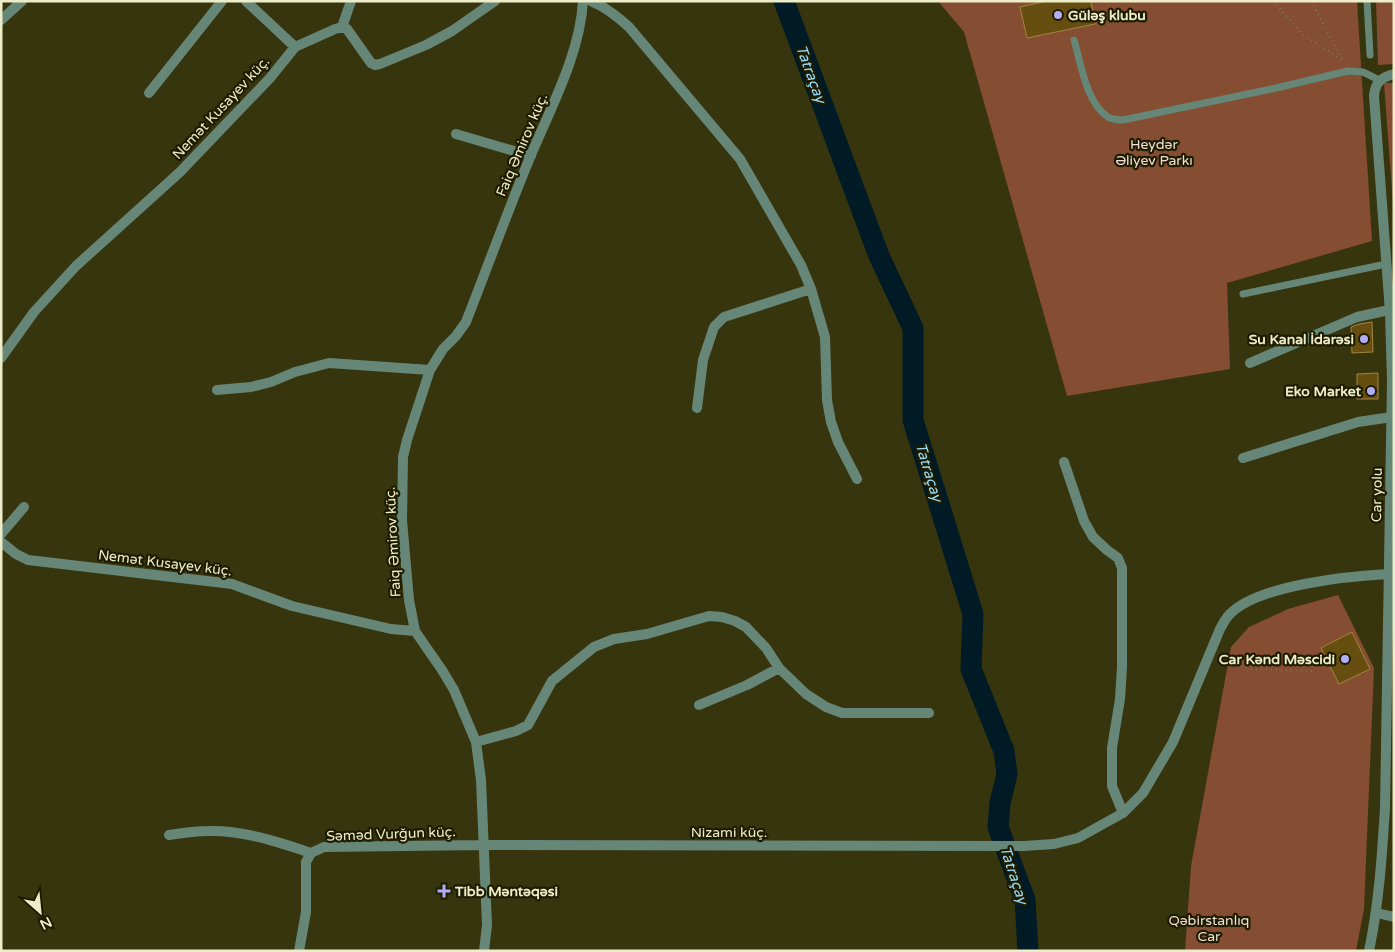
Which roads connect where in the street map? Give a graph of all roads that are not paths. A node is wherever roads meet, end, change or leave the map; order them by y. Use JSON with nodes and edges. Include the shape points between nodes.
{"nodes":[{"id":1,"x":22,"y":1,"type":"edge"},
{"id":2,"x":222,"y":1,"type":"edge"},
{"id":3,"x":246,"y":1,"type":"edge"},
{"id":4,"x":351,"y":1,"type":"edge"},
{"id":5,"x":494,"y":1,"type":"edge"},
{"id":6,"x":583,"y":1,"type":"edge"},
{"id":7,"x":590,"y":1,"type":"edge"},
{"id":8,"x":1367,"y":1,"type":"edge"},
{"id":9,"x":1,"y":20,"type":"edge"},
{"id":10,"x":342,"y":27,"type":"junction"},
{"id":11,"x":1074,"y":40,"type":"dead end"},
{"id":12,"x":295,"y":47,"type":"junction"},
{"id":13,"x":1370,"y":55,"type":"dead end"},
{"id":14,"x":1394,"y":74,"type":"edge"},
{"id":15,"x":1379,"y":80,"type":"junction"},
{"id":16,"x":149,"y":93,"type":"dead end"},
{"id":17,"x":456,"y":134,"type":"dead end"},
{"id":18,"x":531,"y":156,"type":"junction"},
{"id":19,"x":1386,"y":264,"type":"junction"},
{"id":20,"x":812,"y":289,"type":"junction"},
{"id":21,"x":1243,"y":294,"type":"dead end"},
{"id":22,"x":1389,"y":310,"type":"junction"},
{"id":23,"x":1,"y":358,"type":"edge"},
{"id":24,"x":1250,"y":363,"type":"dead end"},
{"id":25,"x":430,"y":370,"type":"junction"},
{"id":26,"x":1393,"y":380,"type":"edge"},
{"id":27,"x":217,"y":390,"type":"dead end"},
{"id":28,"x":698,"y":408,"type":"dead end"},
{"id":29,"x":1392,"y":417,"type":"junction"},
{"id":30,"x":1244,"y":458,"type":"dead end"},
{"id":31,"x":1064,"y":462,"type":"dead end"},
{"id":32,"x":857,"y":479,"type":"dead end"},
{"id":33,"x":24,"y":507,"type":"dead end"},
{"id":34,"x":1,"y":534,"type":"edge"},
{"id":35,"x":1,"y":542,"type":"edge"},
{"id":36,"x":1389,"y":574,"type":"junction"},
{"id":37,"x":414,"y":632,"type":"junction"},
{"id":38,"x":779,"y":668,"type":"junction"},
{"id":39,"x":699,"y":705,"type":"dead end"},
{"id":40,"x":929,"y":713,"type":"dead end"},
{"id":41,"x":476,"y":742,"type":"junction"},
{"id":42,"x":1389,"y":808,"type":"edge"},
{"id":43,"x":1123,"y":813,"type":"junction"},
{"id":44,"x":169,"y":835,"type":"dead end"},
{"id":45,"x":483,"y":845,"type":"junction"},
{"id":46,"x":311,"y":853,"type":"junction"},
{"id":47,"x":1377,"y":913,"type":"junction"},
{"id":48,"x":1394,"y":917,"type":"edge"},
{"id":49,"x":299,"y":951,"type":"edge"},
{"id":50,"x":484,"y":951,"type":"edge"},
{"id":51,"x":1369,"y":951,"type":"edge"}],
"edges":[{"from":1,"to":9,"type":"street"},
{"from":2,"to":16,"type":"street"},
{"from":3,"to":12,"type":"street"},
{"from":4,"to":10,"type":"street"},
{"from":5,"to":10,"type":"street","via":[[426,46],[375,65]]},
{"from":6,"to":18,"type":"street","name":"Faiq Əmirov küç.","via":[[566,71]]},
{"from":7,"to":20,"type":"street","via":[[603,6],[629,27],[740,159],[802,265]]},
{"from":8,"to":13,"type":"lane"},
{"from":10,"to":12,"type":"street","name":"Nemət Kusayev küç."},
{"from":11,"to":15,"type":"lane","via":[[1087,87],[1096,105],[1109,118],[1123,120],[1348,71],[1363,72]]},
{"from":12,"to":23,"type":"street","name":"Nemət Kusayev küç.","via":[[270,78],[180,172],[76,266],[34,312]]},
{"from":14,"to":15,"type":"street"},
{"from":15,"to":19,"type":"street","name":"Car yolu","via":[[1374,96]]},
{"from":17,"to":18,"type":"street"},
{"from":18,"to":25,"type":"street","name":"Faiq Əmirov küç.","via":[[466,322]]},
{"from":19,"to":21,"type":"lane"},
{"from":19,"to":22,"type":"street","name":"Car yolu"},
{"from":20,"to":28,"type":"street","via":[[724,317],[714,327],[703,360]]},
{"from":20,"to":32,"type":"street","via":[[825,337],[831,422]]},
{"from":22,"to":24,"type":"street","via":[[1357,317]]},
{"from":22,"to":26,"type":"street","name":"Car yolu"},
{"from":25,"to":27,"type":"street","via":[[329,363],[251,387]]},
{"from":25,"to":37,"type":"street","name":"Faiq Əmirov küç.","via":[[403,457],[402,520]]},
{"from":26,"to":29,"type":"street","name":"Car yolu"},
{"from":29,"to":30,"type":"street","via":[[1358,422]]},
{"from":29,"to":36,"type":"street","name":"Car yolu"},
{"from":31,"to":43,"type":"street","via":[[1084,521],[1093,537],[1118,558],[1122,568],[1122,667],[1112,748],[1112,786]]},
{"from":33,"to":34,"type":"street"},
{"from":35,"to":37,"type":"street","name":"Nemət Kusayev küç.","via":[[28,560],[232,584],[292,606],[392,630]]},
{"from":36,"to":42,"type":"street","name":"Car yolu"},
{"from":36,"to":43,"type":"street","name":"Nizami küç.","via":[[1349,576],[1265,595],[1231,613],[1220,629],[1158,771],[1143,793]]},
{"from":37,"to":41,"type":"street","name":"Faiq Əmirov küç.","via":[[454,690]]},
{"from":38,"to":39,"type":"street"},
{"from":38,"to":40,"type":"street","via":[[806,694],[842,713]]},
{"from":38,"to":41,"type":"street","via":[[755,636],[735,621],[722,617],[710,616],[647,634],[614,639],[594,647],[552,680],[528,725]]},
{"from":41,"to":45,"type":"street","name":"Faiq Əmirov küç."},
{"from":42,"to":47,"type":"street","name":"Car yolu"},
{"from":43,"to":45,"type":"street","name":"Nizami küç.","via":[[1078,838],[1024,846]]},
{"from":44,"to":46,"type":"street","via":[[234,832]]},
{"from":45,"to":46,"type":"street","name":"Səməd Vurğun küç.","via":[[342,847]]},
{"from":45,"to":50,"type":"street","name":"Faiq Əmirov küç.","via":[[487,924]]},
{"from":46,"to":49,"type":"street","name":"Səməd Vurğun küç.","via":[[306,862],[306,912]]},
{"from":47,"to":48,"type":"street"},
{"from":47,"to":51,"type":"street","name":"Car yolu"}]}
